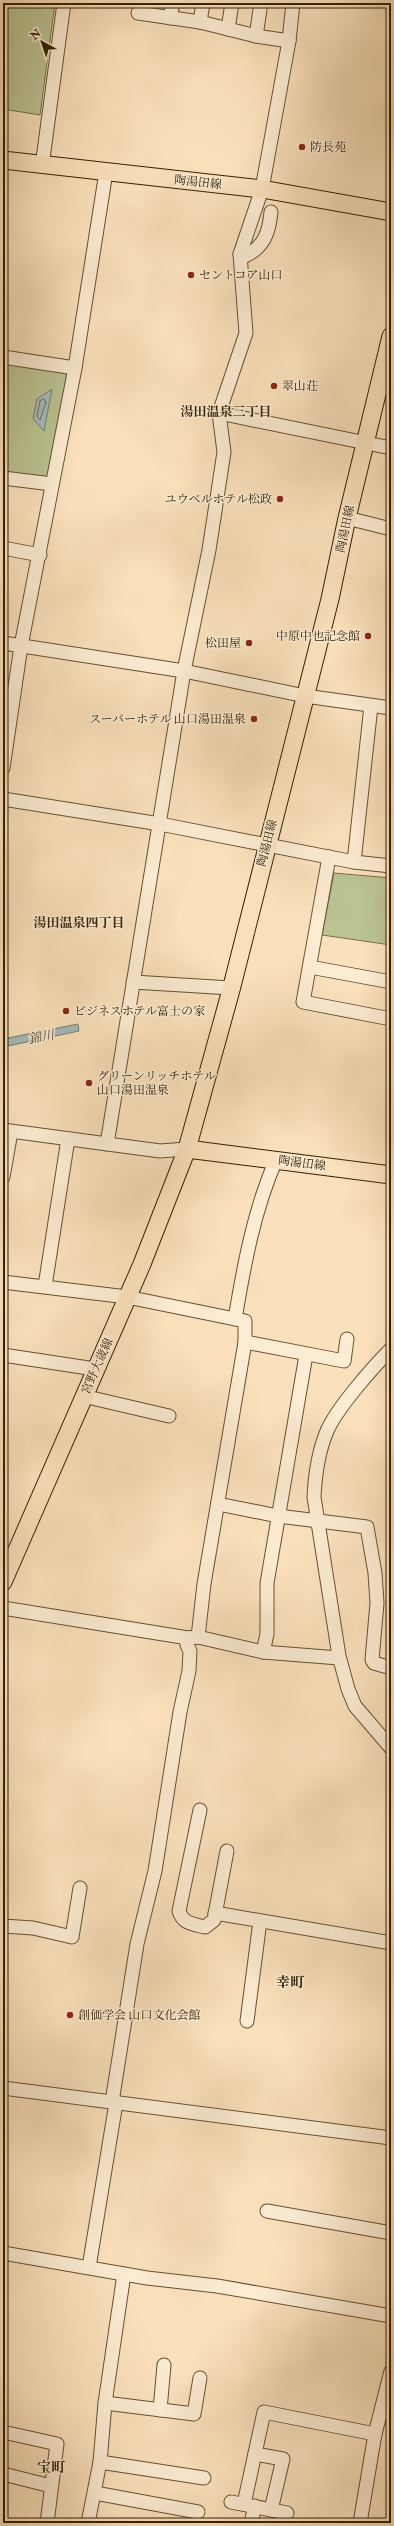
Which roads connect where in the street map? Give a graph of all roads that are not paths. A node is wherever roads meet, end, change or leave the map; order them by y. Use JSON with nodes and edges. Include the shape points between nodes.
{"nodes":[{"id":1,"x":64,"y":3,"type":"edge"},
{"id":2,"x":173,"y":3,"type":"edge"},
{"id":3,"x":203,"y":3,"type":"edge"},
{"id":4,"x":232,"y":3,"type":"edge"},
{"id":5,"x":261,"y":3,"type":"edge"},
{"id":6,"x":293,"y":3,"type":"edge"},
{"id":7,"x":138,"y":13,"type":"dead end"},
{"id":8,"x":170,"y":18,"type":"junction"},
{"id":9,"x":200,"y":22,"type":"junction"},
{"id":10,"x":228,"y":29,"type":"junction"},
{"id":11,"x":256,"y":36,"type":"junction"},
{"id":12,"x":289,"y":41,"type":"junction"},
{"id":13,"x":3,"y":160,"type":"edge"},
{"id":14,"x":42,"y":166,"type":"junction"},
{"id":15,"x":106,"y":172,"type":"junction"},
{"id":16,"x":262,"y":189,"type":"junction"},
{"id":17,"x":271,"y":212,"type":"dead end"},
{"id":18,"x":391,"y":212,"type":"edge"},
{"id":19,"x":240,"y":254,"type":"junction"},
{"id":20,"x":391,"y":336,"type":"edge"},
{"id":21,"x":3,"y":357,"type":"edge"},
{"id":22,"x":75,"y":368,"type":"junction"},
{"id":23,"x":386,"y":376,"type":"edge"},
{"id":24,"x":219,"y":413,"type":"junction"},
{"id":25,"x":365,"y":443,"type":"junction"},
{"id":26,"x":391,"y":448,"type":"edge"},
{"id":27,"x":3,"y":478,"type":"edge"},
{"id":28,"x":52,"y":484,"type":"junction"},
{"id":29,"x":347,"y":518,"type":"junction"},
{"id":30,"x":391,"y":529,"type":"edge"},
{"id":31,"x":3,"y":548,"type":"edge"},
{"id":32,"x":40,"y":555,"type":"junction"},
{"id":33,"x":3,"y":643,"type":"edge"},
{"id":34,"x":21,"y":646,"type":"junction"},
{"id":35,"x":184,"y":671,"type":"junction"},
{"id":36,"x":305,"y":696,"type":"junction"},
{"id":37,"x":371,"y":706,"type":"junction"},
{"id":38,"x":391,"y":708,"type":"edge"},
{"id":39,"x":7,"y":714,"type":"edge"},
{"id":40,"x":3,"y":768,"type":"edge"},
{"id":41,"x":3,"y":799,"type":"edge"},
{"id":42,"x":160,"y":824,"type":"junction"},
{"id":43,"x":266,"y":844,"type":"junction"},
{"id":44,"x":329,"y":857,"type":"junction"},
{"id":45,"x":354,"y":862,"type":"junction"},
{"id":46,"x":391,"y":866,"type":"edge"},
{"id":47,"x":310,"y":967,"type":"junction"},
{"id":48,"x":133,"y":982,"type":"junction"},
{"id":49,"x":391,"y":982,"type":"edge"},
{"id":50,"x":231,"y":988,"type":"junction"},
{"id":51,"x":391,"y":1019,"type":"edge"},
{"id":52,"x":7,"y":1131,"type":"edge"},
{"id":53,"x":68,"y":1139,"type":"junction"},
{"id":54,"x":107,"y":1144,"type":"junction"},
{"id":55,"x":186,"y":1149,"type":"junction"},
{"id":56,"x":276,"y":1160,"type":"junction"},
{"id":57,"x":391,"y":1175,"type":"edge"},
{"id":58,"x":3,"y":1177,"type":"edge"},
{"id":59,"x":3,"y":1282,"type":"edge"},
{"id":60,"x":45,"y":1286,"type":"junction"},
{"id":61,"x":127,"y":1297,"type":"junction"},
{"id":62,"x":235,"y":1320,"type":"junction"},
{"id":63,"x":347,"y":1339,"type":"dead end"},
{"id":64,"x":245,"y":1342,"type":"junction"},
{"id":65,"x":391,"y":1349,"type":"edge"},
{"id":66,"x":3,"y":1355,"type":"edge"},
{"id":67,"x":306,"y":1355,"type":"junction"},
{"id":68,"x":96,"y":1369,"type":"junction"},
{"id":69,"x":83,"y":1396,"type":"junction"},
{"id":70,"x":169,"y":1416,"type":"dead end"},
{"id":71,"x":218,"y":1504,"type":"junction"},
{"id":72,"x":278,"y":1516,"type":"junction"},
{"id":73,"x":318,"y":1521,"type":"junction"},
{"id":74,"x":4,"y":1575,"type":"edge"},
{"id":75,"x":3,"y":1608,"type":"edge"},
{"id":76,"x":193,"y":1637,"type":"junction"},
{"id":77,"x":263,"y":1652,"type":"junction"},
{"id":78,"x":339,"y":1658,"type":"junction"},
{"id":79,"x":391,"y":1668,"type":"edge"},
{"id":80,"x":391,"y":1748,"type":"edge"},
{"id":81,"x":200,"y":1810,"type":"dead end"},
{"id":82,"x":227,"y":1852,"type":"dead end"},
{"id":83,"x":80,"y":1888,"type":"dead end"},
{"id":84,"x":215,"y":1913,"type":"junction"},
{"id":85,"x":260,"y":1921,"type":"junction"},
{"id":86,"x":3,"y":1926,"type":"edge"},
{"id":87,"x":391,"y":1943,"type":"edge"},
{"id":88,"x":247,"y":2021,"type":"dead end"},
{"id":89,"x":3,"y":2088,"type":"edge"},
{"id":90,"x":114,"y":2103,"type":"junction"},
{"id":91,"x":391,"y":2138,"type":"edge"},
{"id":92,"x":267,"y":2211,"type":"dead end"},
{"id":93,"x":391,"y":2233,"type":"edge"},
{"id":94,"x":3,"y":2253,"type":"edge"},
{"id":95,"x":89,"y":2267,"type":"junction"},
{"id":96,"x":124,"y":2274,"type":"junction"},
{"id":97,"x":391,"y":2316,"type":"edge"},
{"id":98,"x":164,"y":2365,"type":"dead end"},
{"id":99,"x":391,"y":2371,"type":"edge"},
{"id":100,"x":200,"y":2378,"type":"dead end"},
{"id":101,"x":105,"y":2402,"type":"junction"},
{"id":102,"x":160,"y":2410,"type":"junction"},
{"id":103,"x":3,"y":2432,"type":"edge"},
{"id":104,"x":375,"y":2434,"type":"junction"},
{"id":105,"x":255,"y":2454,"type":"junction"},
{"id":106,"x":100,"y":2462,"type":"junction"},
{"id":107,"x":3,"y":2474,"type":"edge"},
{"id":108,"x":204,"y":2478,"type":"dead end"},
{"id":109,"x":51,"y":2486,"type":"junction"},
{"id":110,"x":94,"y":2493,"type":"junction"},
{"id":111,"x":231,"y":2502,"type":"dead end"},
{"id":112,"x":250,"y":2505,"type":"junction"},
{"id":113,"x":271,"y":2510,"type":"junction"},
{"id":114,"x":198,"y":2512,"type":"dead end"},
{"id":115,"x":287,"y":2513,"type":"dead end"},
{"id":116,"x":47,"y":2523,"type":"edge"},
{"id":117,"x":88,"y":2523,"type":"edge"},
{"id":118,"x":251,"y":2523,"type":"edge"},
{"id":119,"x":360,"y":2523,"type":"edge"}],
"edges":[{"from":1,"to":14,"type":"street"},
{"from":2,"to":8,"type":"street"},
{"from":3,"to":9,"type":"street"},
{"from":4,"to":10,"type":"street"},
{"from":5,"to":11,"type":"street"},
{"from":6,"to":12,"type":"street"},
{"from":7,"to":8,"type":"street"},
{"from":8,"to":9,"type":"street"},
{"from":9,"to":10,"type":"street"},
{"from":10,"to":11,"type":"street"},
{"from":11,"to":12,"type":"street"},
{"from":12,"to":16,"type":"street"},
{"from":13,"to":14,"type":"main road","name":"陶湯田線"},
{"from":14,"to":15,"type":"main road","name":"陶湯田線"},
{"from":15,"to":16,"type":"main road","name":"陶湯田線"},
{"from":15,"to":22,"type":"street"},
{"from":16,"to":18,"type":"main road","name":"陶湯田線"},
{"from":16,"to":19,"type":"street"},
{"from":17,"to":19,"type":"street","via":[[270,229],[265,240],[254,252],[244,256]]},
{"from":19,"to":24,"type":"street","via":[[246,334]]},
{"from":20,"to":23,"type":"main road","name":"陶湯田線"},
{"from":21,"to":22,"type":"street"},
{"from":22,"to":28,"type":"street"},
{"from":23,"to":25,"type":"main road","name":"陶湯田線"},
{"from":24,"to":25,"type":"street"},
{"from":24,"to":35,"type":"street","via":[[224,452],[209,550]]},
{"from":25,"to":26,"type":"street"},
{"from":25,"to":29,"type":"main road","name":"陶湯田線"},
{"from":27,"to":28,"type":"street"},
{"from":28,"to":32,"type":"street"},
{"from":29,"to":30,"type":"street"},
{"from":29,"to":36,"type":"main road","name":"陶湯田線","via":[[330,599]]},
{"from":31,"to":32,"type":"street"},
{"from":32,"to":34,"type":"street"},
{"from":33,"to":34,"type":"street"},
{"from":34,"to":35,"type":"street"},
{"from":34,"to":39,"type":"street"},
{"from":35,"to":36,"type":"street"},
{"from":35,"to":42,"type":"street"},
{"from":36,"to":37,"type":"street"},
{"from":36,"to":43,"type":"main road","name":"陶湯田線"},
{"from":37,"to":38,"type":"street"},
{"from":37,"to":45,"type":"street"},
{"from":39,"to":40,"type":"street"},
{"from":41,"to":42,"type":"street"},
{"from":42,"to":43,"type":"street"},
{"from":42,"to":48,"type":"street"},
{"from":43,"to":44,"type":"street"},
{"from":43,"to":50,"type":"main road","name":"陶湯田線"},
{"from":44,"to":45,"type":"street"},
{"from":44,"to":47,"type":"street"},
{"from":45,"to":46,"type":"street"},
{"from":47,"to":49,"type":"street"},
{"from":47,"to":51,"type":"street","via":[[303,1002]]},
{"from":48,"to":50,"type":"street"},
{"from":48,"to":54,"type":"street"},
{"from":50,"to":55,"type":"main road","name":"陶湯田線"},
{"from":52,"to":53,"type":"street"},
{"from":52,"to":58,"type":"street"},
{"from":53,"to":54,"type":"street"},
{"from":53,"to":60,"type":"street"},
{"from":54,"to":55,"type":"street","via":[[160,1151]]},
{"from":55,"to":56,"type":"main road","name":"陶湯田線"},
{"from":55,"to":61,"type":"main road","name":"宮野大歳線","via":[[157,1228]]},
{"from":56,"to":57,"type":"main road","name":"陶湯田線"},
{"from":56,"to":62,"type":"street","via":[[264,1186],[246,1255]]},
{"from":59,"to":60,"type":"street"},
{"from":60,"to":61,"type":"street"},
{"from":61,"to":62,"type":"street"},
{"from":61,"to":68,"type":"main road","name":"宮野大歳線"},
{"from":62,"to":64,"type":"street","via":[[245,1321]]},
{"from":63,"to":67,"type":"street","via":[[344,1361]]},
{"from":64,"to":67,"type":"street"},
{"from":64,"to":71,"type":"street"},
{"from":65,"to":73,"type":"street","via":[[334,1417],[327,1431],[314,1483]]},
{"from":66,"to":68,"type":"street"},
{"from":67,"to":72,"type":"street"},
{"from":68,"to":69,"type":"main road","name":"宮野大歳線"},
{"from":69,"to":70,"type":"street"},
{"from":69,"to":74,"type":"main road","name":"宮野大歳線"},
{"from":71,"to":72,"type":"street"},
{"from":71,"to":76,"type":"street"},
{"from":72,"to":73,"type":"street"},
{"from":72,"to":77,"type":"street","via":[[267,1583],[267,1634]]},
{"from":73,"to":78,"type":"street"},
{"from":73,"to":79,"type":"street","via":[[367,1527],[377,1603],[372,1660]]},
{"from":75,"to":76,"type":"street"},
{"from":76,"to":77,"type":"street"},
{"from":76,"to":90,"type":"street","via":[[187,1645],[190,1651],[188,1671],[155,1871],[137,1944]]},
{"from":77,"to":78,"type":"street"},
{"from":78,"to":80,"type":"street","via":[[355,1706]]},
{"from":81,"to":84,"type":"street","via":[[179,1911],[181,1919],[187,1923],[205,1927],[214,1920]]},
{"from":82,"to":84,"type":"street"},
{"from":83,"to":86,"type":"street","via":[[72,1937],[33,1928]]},
{"from":84,"to":85,"type":"street"},
{"from":85,"to":87,"type":"street"},
{"from":85,"to":88,"type":"street"},
{"from":89,"to":90,"type":"street"},
{"from":90,"to":91,"type":"street"},
{"from":90,"to":95,"type":"street"},
{"from":92,"to":93,"type":"street"},
{"from":94,"to":95,"type":"street"},
{"from":95,"to":96,"type":"street"},
{"from":96,"to":97,"type":"street","via":[[217,2286]]},
{"from":96,"to":101,"type":"street"},
{"from":98,"to":102,"type":"street"},
{"from":99,"to":104,"type":"street"},
{"from":100,"to":102,"type":"street","via":[[194,2414]]},
{"from":101,"to":102,"type":"street"},
{"from":101,"to":106,"type":"street"},
{"from":103,"to":109,"type":"street","via":[[57,2444]]},
{"from":104,"to":105,"type":"street","via":[[264,2412]]},
{"from":104,"to":119,"type":"street"},
{"from":105,"to":112,"type":"street"},
{"from":105,"to":113,"type":"street","via":[[282,2459]]},
{"from":106,"to":108,"type":"street"},
{"from":106,"to":110,"type":"street"},
{"from":107,"to":109,"type":"street"},
{"from":109,"to":116,"type":"street"},
{"from":110,"to":114,"type":"street"},
{"from":110,"to":117,"type":"street"},
{"from":111,"to":112,"type":"street"},
{"from":112,"to":113,"type":"street"},
{"from":112,"to":118,"type":"street"},
{"from":113,"to":115,"type":"street"}]}
